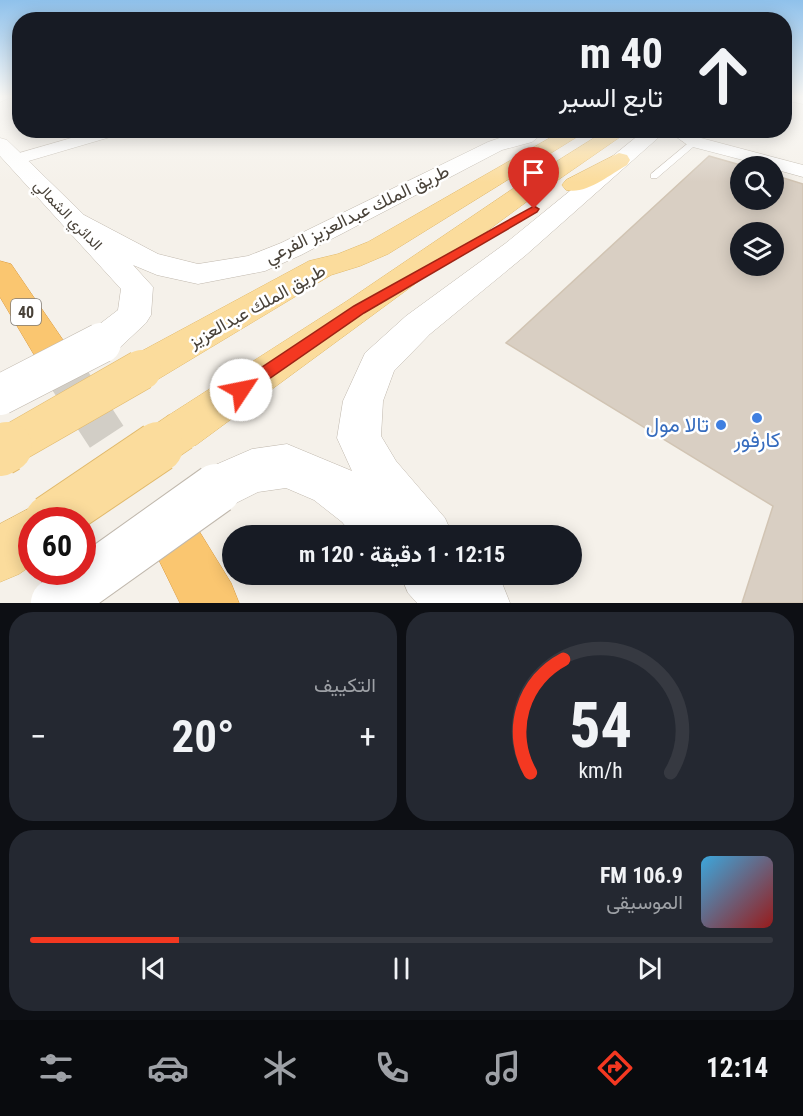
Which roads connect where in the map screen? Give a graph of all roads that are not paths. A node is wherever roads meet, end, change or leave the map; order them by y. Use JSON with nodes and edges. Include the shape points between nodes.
{"nodes":[{"id":1,"x":78,"y":138,"type":"edge"},
{"id":2,"x":549,"y":138,"type":"edge"},
{"id":3,"x":638,"y":138,"type":"edge"},
{"id":4,"x":688,"y":138,"type":"edge"},
{"id":5,"x":695,"y":142,"type":"junction"},
{"id":6,"x":530,"y":143,"type":"edge"},
{"id":7,"x":620,"y":145,"type":"edge"},
{"id":8,"x":8,"y":152,"type":"edge"},
{"id":9,"x":803,"y":171,"type":"edge"},
{"id":10,"x":654,"y":176,"type":"dead end"},
{"id":11,"x":74,"y":220,"type":"junction"},
{"id":12,"x":0,"y":271,"type":"edge"},
{"id":13,"x":359,"y":309,"type":"junction"},
{"id":14,"x":52,"y":353,"type":"tunnel mouth"},
{"id":15,"x":0,"y":395,"type":"edge"},
{"id":16,"x":0,"y":451,"type":"edge"},
{"id":17,"x":69,"y":507,"type":"edge"},
{"id":18,"x":374,"y":520,"type":"edge"},
{"id":19,"x":418,"y":525,"type":"edge"},
{"id":20,"x":18,"y":543,"type":"edge"},
{"id":21,"x":180,"y":550,"type":"tunnel mouth"},
{"id":22,"x":0,"y":555,"type":"edge"},
{"id":23,"x":437,"y":585,"type":"edge"},
{"id":24,"x":468,"y":585,"type":"edge"},
{"id":25,"x":56,"y":603,"type":"edge"},
{"id":26,"x":211,"y":603,"type":"edge"},
{"id":27,"x":454,"y":603,"type":"edge"},
{"id":28,"x":482,"y":603,"type":"edge"}],
"edges":[{"from":1,"to":8,"type":"street"},
{"from":2,"to":6,"type":"main road","name":"طريق الملك عبدالعزيز"},
{"from":3,"to":7,"type":"street"},
{"from":4,"to":5,"type":"street"},
{"from":5,"to":9,"type":"street"},
{"from":5,"to":10,"type":"lane"},
{"from":6,"to":11,"type":"street","name":"طريق الملك عبدالعزيز الفرعي","via":[[495,146],[254,264],[198,274],[147,260]]},
{"from":6,"to":16,"type":"main road","name":"طريق الملك عبدالعزيز","bridge":true,"via":[[378,248],[320,268]]},
{"from":7,"to":13,"type":"main road"},
{"from":7,"to":13,"type":"main road","via":[[554,173]]},
{"from":7,"to":19,"type":"street","via":[[516,249],[418,325],[378,363],[363,401],[358,438],[379,477]]},
{"from":8,"to":11,"type":"street","name":"الدائري الشمالي"},
{"from":11,"to":15,"type":"street","name":"الدائري الشمالي","bridge":true,"via":[[137,287],[134,315],[101,343]]},
{"from":12,"to":14,"type":"highway","number":"40"},
{"from":13,"to":17,"type":"main road","bridge":true},
{"from":18,"to":25,"type":"street","bridge":true,"via":[[331,484],[287,466],[252,471],[216,489]]},
{"from":20,"to":22,"type":"main road"},
{"from":21,"to":26,"type":"highway"},
{"from":23,"to":27,"type":"street"},
{"from":24,"to":28,"type":"street"}]}
